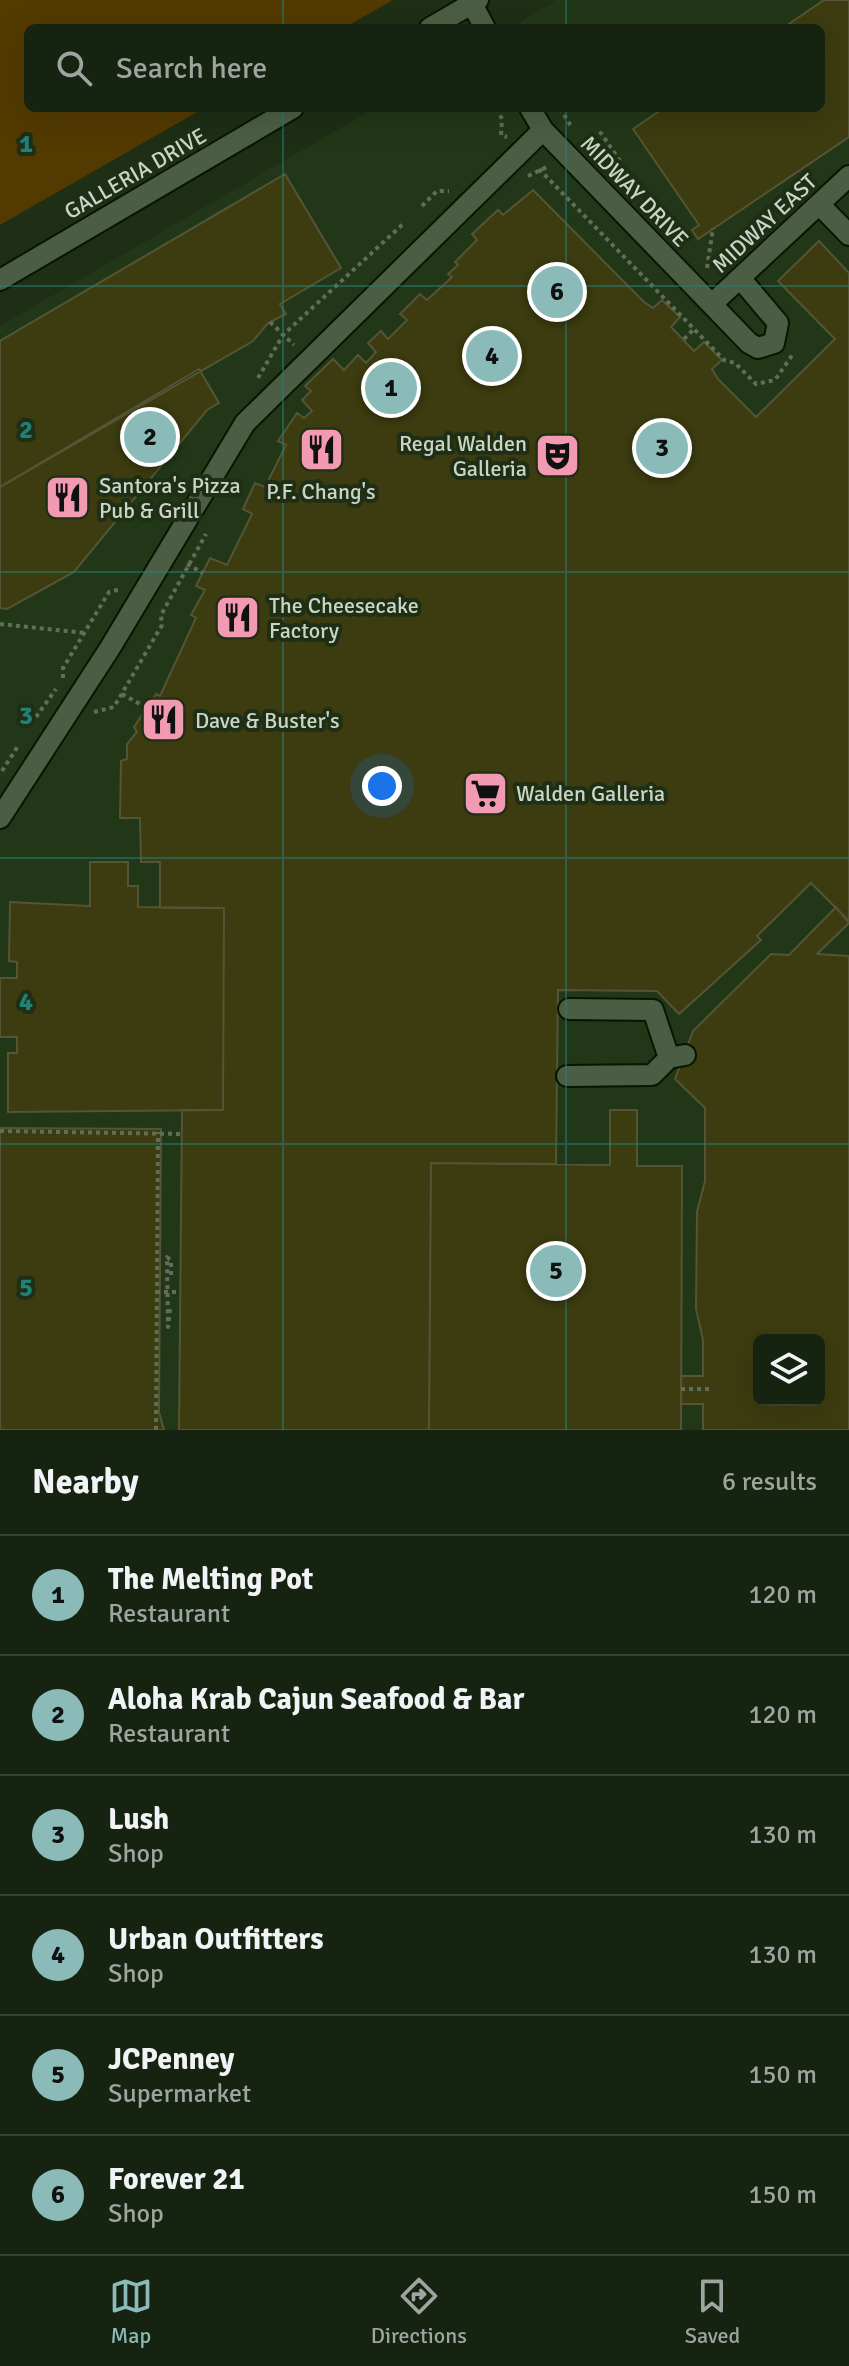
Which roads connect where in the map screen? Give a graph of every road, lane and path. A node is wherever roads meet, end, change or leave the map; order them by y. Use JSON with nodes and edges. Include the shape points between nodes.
{"nodes":[{"id":1,"x":475,"y":2,"type":"edge"},
{"id":2,"x":437,"y":24,"type":"edge"},
{"id":3,"x":483,"y":24,"type":"edge"},
{"id":4,"x":286,"y":112,"type":"edge"},
{"id":5,"x":499,"y":112,"type":"edge"},
{"id":6,"x":532,"y":112,"type":"edge"},
{"id":7,"x":562,"y":112,"type":"edge"},
{"id":8,"x":543,"y":130,"type":"junction"},
{"id":9,"x":575,"y":132,"type":"dead end"},
{"id":10,"x":501,"y":135,"type":"junction"},
{"id":11,"x":509,"y":138,"type":"dead end"},
{"id":12,"x":581,"y":138,"type":"dead end"},
{"id":13,"x":499,"y":141,"type":"dead end"},
{"id":14,"x":622,"y":164,"type":"dead end"},
{"id":15,"x":551,"y":165,"type":"dead end"},
{"id":16,"x":849,"y":176,"type":"edge"},
{"id":17,"x":460,"y":181,"type":"dead end"},
{"id":18,"x":518,"y":186,"type":"dead end"},
{"id":19,"x":819,"y":204,"type":"junction"},
{"id":20,"x":422,"y":206,"type":"dead end"},
{"id":21,"x":713,"y":228,"type":"dead end"},
{"id":22,"x":849,"y":235,"type":"edge"},
{"id":23,"x":707,"y":268,"type":"dead end"},
{"id":24,"x":740,"y":278,"type":"junction"},
{"id":25,"x":0,"y":280,"type":"edge"},
{"id":26,"x":712,"y":304,"type":"junction"},
{"id":27,"x":270,"y":322,"type":"dead end"},
{"id":28,"x":694,"y":329,"type":"dead end"},
{"id":29,"x":684,"y":339,"type":"dead end"},
{"id":30,"x":299,"y":350,"type":"dead end"},
{"id":31,"x":209,"y":529,"type":"dead end"},
{"id":32,"x":178,"y":559,"type":"dead end"},
{"id":33,"x":189,"y":565,"type":"junction"},
{"id":34,"x":203,"y":573,"type":"dead end"},
{"id":35,"x":0,"y":624,"type":"edge"},
{"id":36,"x":85,"y":633,"type":"dead end"},
{"id":37,"x":122,"y":694,"type":"junction"},
{"id":38,"x":147,"y":708,"type":"dead end"},
{"id":39,"x":87,"y":722,"type":"dead end"},
{"id":40,"x":18,"y":746,"type":"dead end"},
{"id":41,"x":2,"y":771,"type":"dead end"},
{"id":42,"x":8,"y":793,"type":"edge"},
{"id":43,"x":0,"y":818,"type":"edge"},
{"id":44,"x":569,"y":1009,"type":"dead end"},
{"id":45,"x":567,"y":1076,"type":"dead end"},
{"id":46,"x":0,"y":1131,"type":"edge"},
{"id":47,"x":158,"y":1132,"type":"junction"},
{"id":48,"x":182,"y":1134,"type":"dead end"},
{"id":49,"x":168,"y":1276,"type":"dead end"},
{"id":50,"x":156,"y":1292,"type":"junction"},
{"id":51,"x":165,"y":1292,"type":"junction"},
{"id":52,"x":180,"y":1292,"type":"dead end"},
{"id":53,"x":148,"y":1303,"type":"dead end"},
{"id":54,"x":156,"y":1303,"type":"junction"},
{"id":55,"x":168,"y":1308,"type":"dead end"},
{"id":56,"x":681,"y":1389,"type":"dead end"},
{"id":57,"x":709,"y":1389,"type":"dead end"},
{"id":58,"x":156,"y":1430,"type":"edge"}],
"edges":[{"from":1,"to":2,"type":"street"},
{"from":1,"to":3,"type":"street"},
{"from":4,"to":25,"type":"street","name":"GALLERIA DRIVE"},
{"from":5,"to":10,"type":"path"},
{"from":6,"to":8,"type":"street","name":"MIDWAY DRIVE"},
{"from":7,"to":9,"type":"path"},
{"from":8,"to":26,"type":"street","name":"MIDWAY DRIVE"},
{"from":8,"to":42,"type":"street","via":[[245,423],[110,648]]},
{"from":10,"to":11,"type":"path"},
{"from":10,"to":13,"type":"path"},
{"from":12,"to":14,"type":"path","via":[[587,145],[601,133]]},
{"from":15,"to":18,"type":"path"},
{"from":16,"to":19,"type":"street","name":"MIDWAY EAST"},
{"from":17,"to":20,"type":"path","via":[[450,191],[437,191]]},
{"from":19,"to":22,"type":"street"},
{"from":19,"to":24,"type":"street","name":"MIDWAY EAST"},
{"from":21,"to":23,"type":"path"},
{"from":24,"to":26,"type":"street","name":"MIDWAY EAST"},
{"from":24,"to":26,"type":"street","name":"MIDWAY DRIVE","via":[[778,323],[774,343],[758,348],[749,343]]},
{"from":27,"to":30,"type":"path"},
{"from":28,"to":29,"type":"path"},
{"from":31,"to":33,"type":"path"},
{"from":32,"to":33,"type":"path"},
{"from":33,"to":34,"type":"path"},
{"from":33,"to":37,"type":"path"},
{"from":35,"to":36,"type":"path"},
{"from":37,"to":38,"type":"path"},
{"from":37,"to":39,"type":"path","via":[[114,707],[95,711]]},
{"from":40,"to":41,"type":"path"},
{"from":42,"to":43,"type":"street"},
{"from":44,"to":45,"type":"street","via":[[653,1010],[677,1056],[652,1075]]},
{"from":46,"to":47,"type":"path"},
{"from":47,"to":48,"type":"path"},
{"from":47,"to":50,"type":"path"},
{"from":49,"to":51,"type":"path"},
{"from":50,"to":51,"type":"path"},
{"from":50,"to":54,"type":"path"},
{"from":51,"to":52,"type":"path"},
{"from":51,"to":55,"type":"path"},
{"from":53,"to":54,"type":"path"},
{"from":54,"to":58,"type":"path"},
{"from":56,"to":57,"type":"path"}]}
